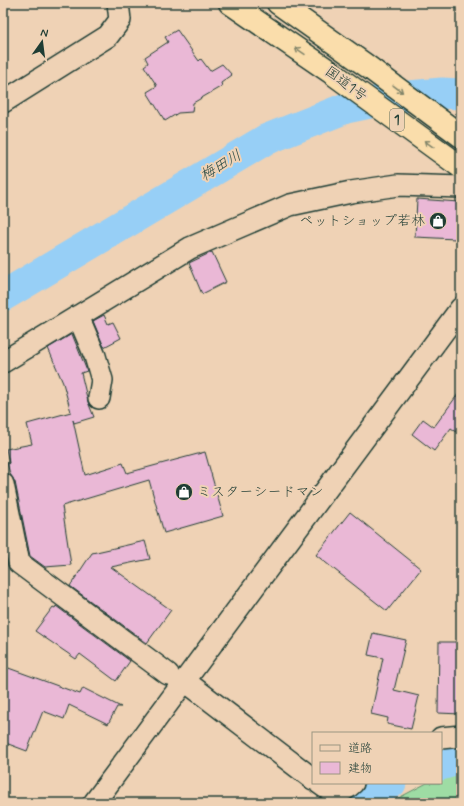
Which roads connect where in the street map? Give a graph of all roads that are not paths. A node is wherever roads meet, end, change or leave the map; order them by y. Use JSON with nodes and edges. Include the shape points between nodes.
{"nodes":[{"id":1,"x":118,"y":3,"type":"edge"},
{"id":2,"x":230,"y":3,"type":"edge"},
{"id":3,"x":278,"y":3,"type":"edge"},
{"id":4,"x":3,"y":102,"type":"edge"},
{"id":5,"x":461,"y":136,"type":"edge"},
{"id":6,"x":461,"y":167,"type":"edge"},
{"id":7,"x":461,"y":187,"type":"edge"},
{"id":8,"x":461,"y":308,"type":"edge"},
{"id":9,"x":78,"y":316,"type":"junction"},
{"id":10,"x":3,"y":362,"type":"edge"},
{"id":11,"x":99,"y":398,"type":"dead end"},
{"id":12,"x":3,"y":484,"type":"edge"},
{"id":13,"x":177,"y":677,"type":"junction"},
{"id":14,"x":461,"y":736,"type":"edge"},
{"id":15,"x":442,"y":738,"type":"edge"},
{"id":16,"x":312,"y":778,"type":"edge"},
{"id":17,"x":321,"y":784,"type":"edge"},
{"id":18,"x":344,"y":792,"type":"edge"},
{"id":19,"x":94,"y":803,"type":"edge"}],
"edges":[{"from":1,"to":4,"type":"street","via":[[120,20],[108,36]]},
{"from":6,"to":2,"type":"highway","name":"国道1号","number":"1","one_way":true},
{"from":3,"to":5,"type":"highway","name":"国道1号","number":"1","one_way":true},
{"from":7,"to":9,"type":"street","via":[[398,186],[351,192],[290,205],[190,248]]},
{"from":8,"to":13,"type":"street"},
{"from":9,"to":10,"type":"street"},
{"from":9,"to":11,"type":"street","via":[[102,380]]},
{"from":12,"to":13,"type":"street","via":[[19,563]]},
{"from":13,"to":16,"type":"street"},
{"from":13,"to":19,"type":"street"},
{"from":14,"to":15,"type":"street"},
{"from":17,"to":18,"type":"street","via":[[332,791]]}]}
